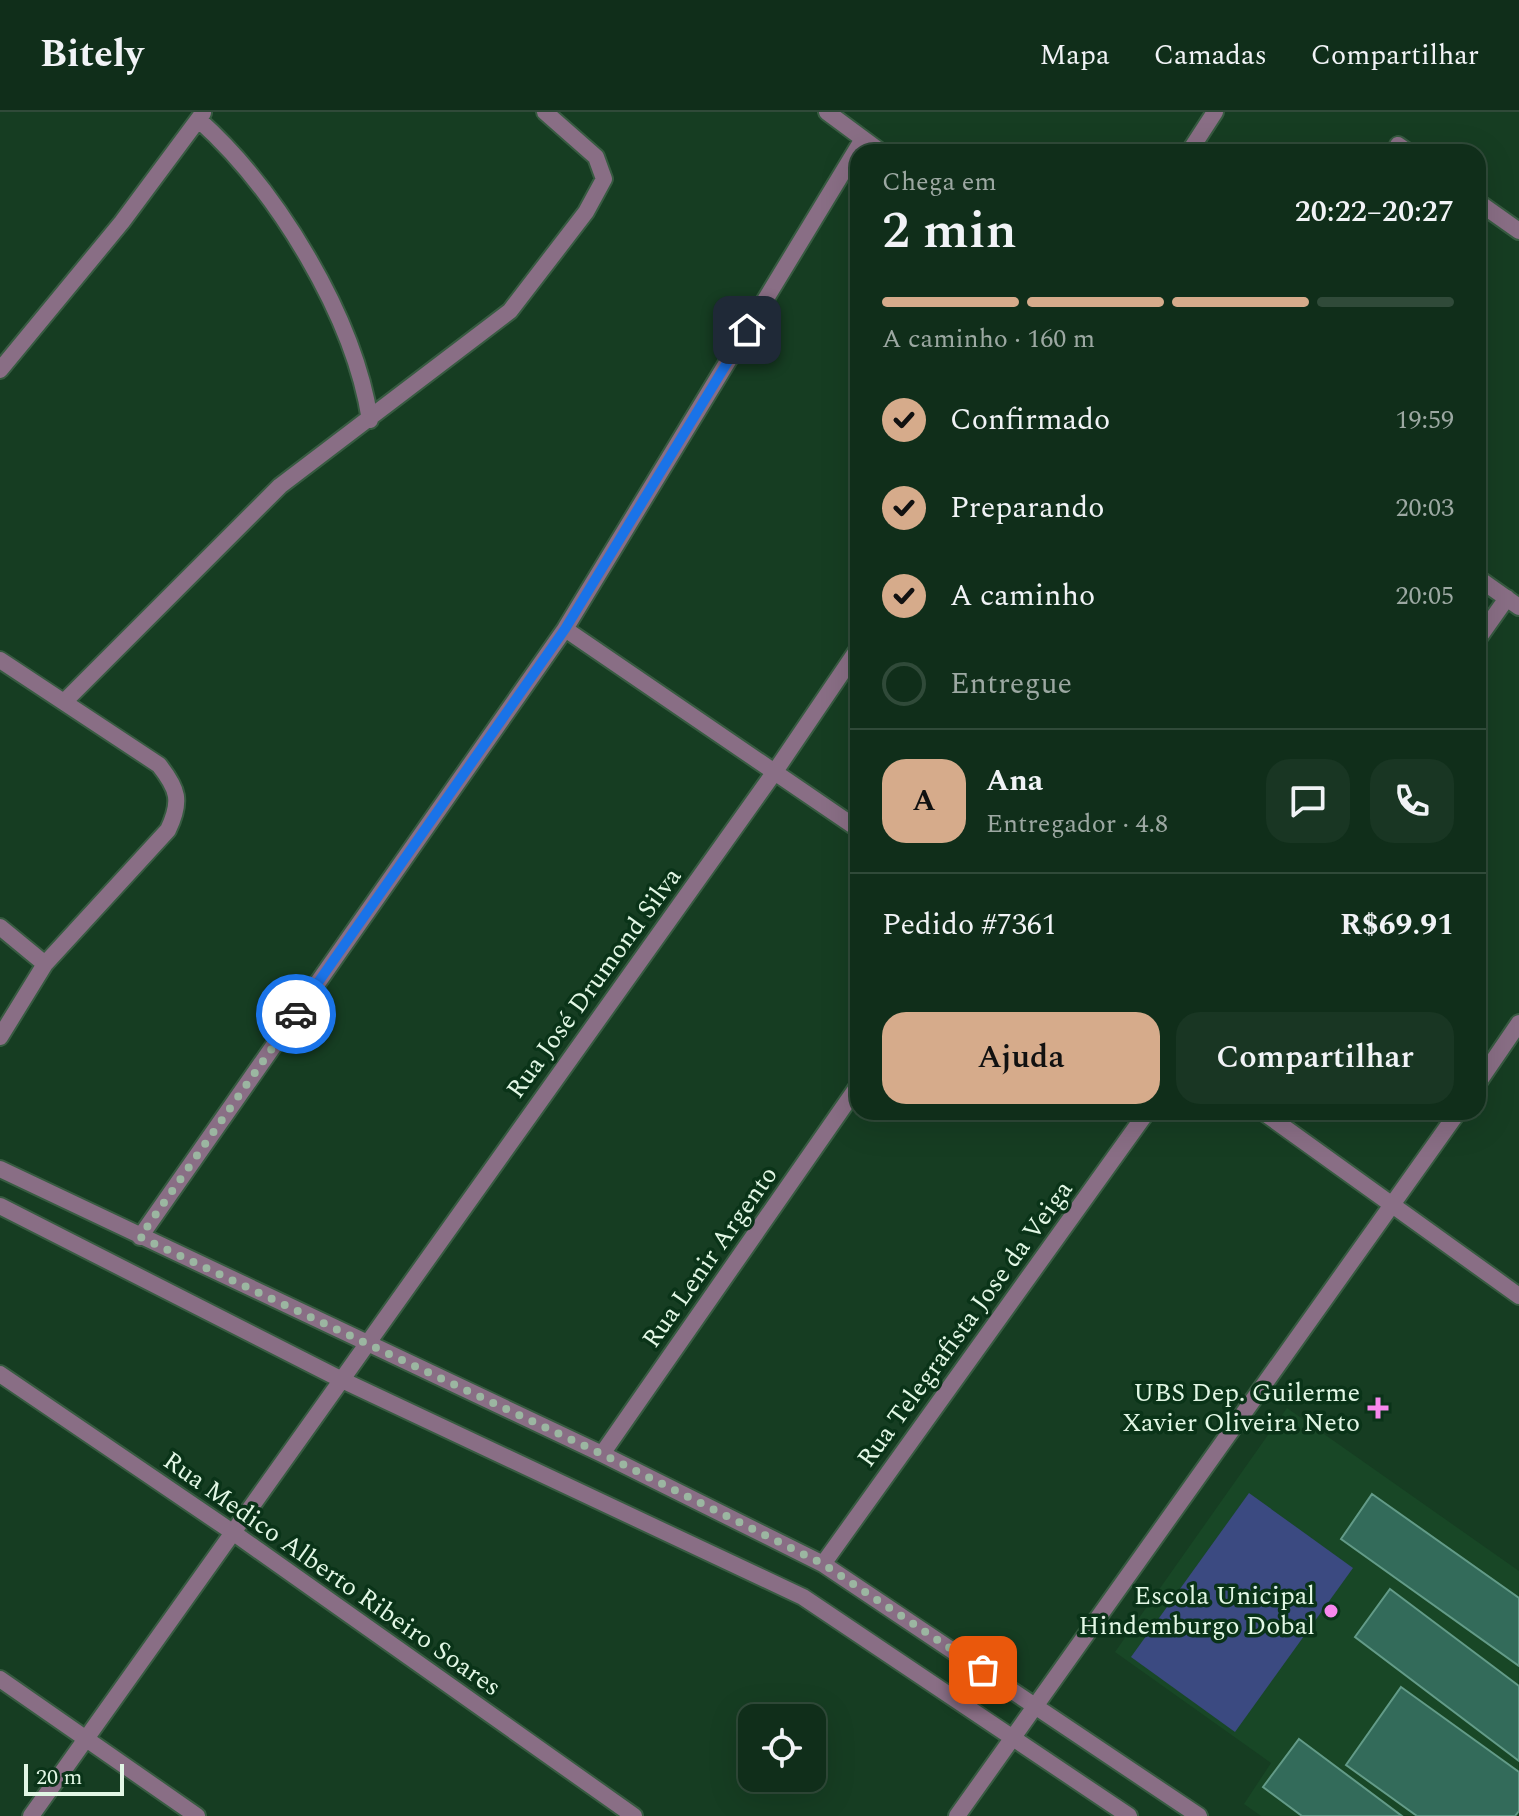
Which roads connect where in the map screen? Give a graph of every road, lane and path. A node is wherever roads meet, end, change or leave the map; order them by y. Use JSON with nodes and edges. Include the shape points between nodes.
{"nodes":[{"id":1,"x":545,"y":112,"type":"edge"},
{"id":2,"x":827,"y":112,"type":"edge"},
{"id":3,"x":1215,"y":112,"type":"edge"},
{"id":4,"x":202,"y":116,"type":"edge"},
{"id":5,"x":863,"y":139,"type":"junction"},
{"id":6,"x":860,"y":144,"type":"edge"},
{"id":7,"x":870,"y":144,"type":"edge"},
{"id":8,"x":1194,"y":144,"type":"edge"},
{"id":9,"x":850,"y":160,"type":"edge"},
{"id":10,"x":1486,"y":208,"type":"edge"},
{"id":11,"x":1519,"y":231,"type":"edge"},
{"id":12,"x":0,"y":370,"type":"edge"},
{"id":13,"x":370,"y":420,"type":"junction"},
{"id":14,"x":1486,"y":584,"type":"edge"},
{"id":15,"x":1513,"y":603,"type":"edge"},
{"id":16,"x":565,"y":629,"type":"junction"},
{"id":17,"x":1486,"y":631,"type":"edge"},
{"id":18,"x":0,"y":660,"type":"edge"},
{"id":19,"x":850,"y":661,"type":"edge"},
{"id":20,"x":64,"y":702,"type":"junction"},
{"id":21,"x":776,"y":770,"type":"junction"},
{"id":22,"x":850,"y":823,"type":"edge"},
{"id":23,"x":0,"y":927,"type":"edge"},
{"id":24,"x":45,"y":964,"type":"junction"},
{"id":25,"x":1519,"y":1023,"type":"edge"},
{"id":26,"x":0,"y":1037,"type":"edge"},
{"id":27,"x":1486,"y":1071,"type":"edge"},
{"id":28,"x":850,"y":1098,"type":"edge"},
{"id":29,"x":1141,"y":1120,"type":"edge"},
{"id":30,"x":1274,"y":1120,"type":"edge"},
{"id":31,"x":1453,"y":1120,"type":"edge"},
{"id":32,"x":0,"y":1169,"type":"edge"},
{"id":33,"x":0,"y":1206,"type":"edge"},
{"id":34,"x":1393,"y":1207,"type":"junction"},
{"id":35,"x":140,"y":1237,"type":"junction"},
{"id":36,"x":1519,"y":1296,"type":"edge"},
{"id":37,"x":367,"y":1343,"type":"junction"},
{"id":38,"x":0,"y":1374,"type":"edge"},
{"id":39,"x":342,"y":1380,"type":"junction"},
{"id":40,"x":602,"y":1454,"type":"junction"},
{"id":41,"x":231,"y":1531,"type":"junction"},
{"id":42,"x":823,"y":1564,"type":"junction"},
{"id":43,"x":0,"y":1679,"type":"edge"},
{"id":44,"x":1036,"y":1705,"type":"junction"},
{"id":45,"x":1012,"y":1736,"type":"junction"},
{"id":46,"x":85,"y":1738,"type":"junction"},
{"id":47,"x":31,"y":1816,"type":"edge"},
{"id":48,"x":197,"y":1816,"type":"edge"},
{"id":49,"x":634,"y":1816,"type":"edge"},
{"id":50,"x":957,"y":1816,"type":"edge"},
{"id":51,"x":1129,"y":1816,"type":"edge"},
{"id":52,"x":1199,"y":1816,"type":"edge"}],
"edges":[{"from":1,"to":13,"type":"street","via":[[596,157],[604,179],[586,212],[510,311]]},
{"from":2,"to":5,"type":"street"},
{"from":3,"to":8,"type":"street"},
{"from":4,"to":12,"type":"street"},
{"from":4,"to":13,"type":"street","via":[[250,173],[320,279],[354,349]]},
{"from":5,"to":6,"type":"street"},
{"from":5,"to":7,"type":"street"},
{"from":9,"to":16,"type":"street"},
{"from":10,"to":11,"type":"street"},
{"from":13,"to":20,"type":"street","via":[[280,486]]},
{"from":14,"to":15,"type":"street"},
{"from":15,"to":17,"type":"street"},
{"from":16,"to":21,"type":"street"},
{"from":16,"to":35,"type":"street"},
{"from":18,"to":20,"type":"street"},
{"from":19,"to":21,"type":"street","name":"Rua José Drumond Silva"},
{"from":20,"to":24,"type":"street","via":[[159,765],[177,788],[179,808],[168,830]]},
{"from":21,"to":22,"type":"street"},
{"from":21,"to":37,"type":"street","name":"Rua José Drumond Silva"},
{"from":23,"to":24,"type":"street"},
{"from":24,"to":26,"type":"street"},
{"from":25,"to":27,"type":"street"},
{"from":28,"to":40,"type":"street","name":"Rua Lenir Argento"},
{"from":29,"to":42,"type":"street","name":"Rua Telegrafista Jose da Veiga"},
{"from":30,"to":34,"type":"street"},
{"from":31,"to":34,"type":"street"},
{"from":32,"to":35,"type":"street"},
{"from":33,"to":39,"type":"street"},
{"from":34,"to":36,"type":"street"},
{"from":34,"to":44,"type":"street"},
{"from":35,"to":37,"type":"street"},
{"from":37,"to":39,"type":"street","name":"Rua José Drumond Silva"},
{"from":37,"to":40,"type":"street"},
{"from":38,"to":41,"type":"street","name":"Rua Medico Alberto Ribeiro Soares"},
{"from":39,"to":41,"type":"street","name":"Rua José Drumond Silva"},
{"from":39,"to":45,"type":"street","via":[[803,1597]]},
{"from":40,"to":42,"type":"street"},
{"from":41,"to":46,"type":"street","name":"Rua José Drumond Silva"},
{"from":41,"to":49,"type":"street","name":"Rua Medico Alberto Ribeiro Soares"},
{"from":42,"to":44,"type":"street"},
{"from":43,"to":46,"type":"street"},
{"from":44,"to":45,"type":"street"},
{"from":44,"to":52,"type":"street"},
{"from":45,"to":50,"type":"street"},
{"from":45,"to":51,"type":"street"},
{"from":46,"to":47,"type":"street","name":"Rua José Drumond Silva"},
{"from":46,"to":48,"type":"street"}]}
